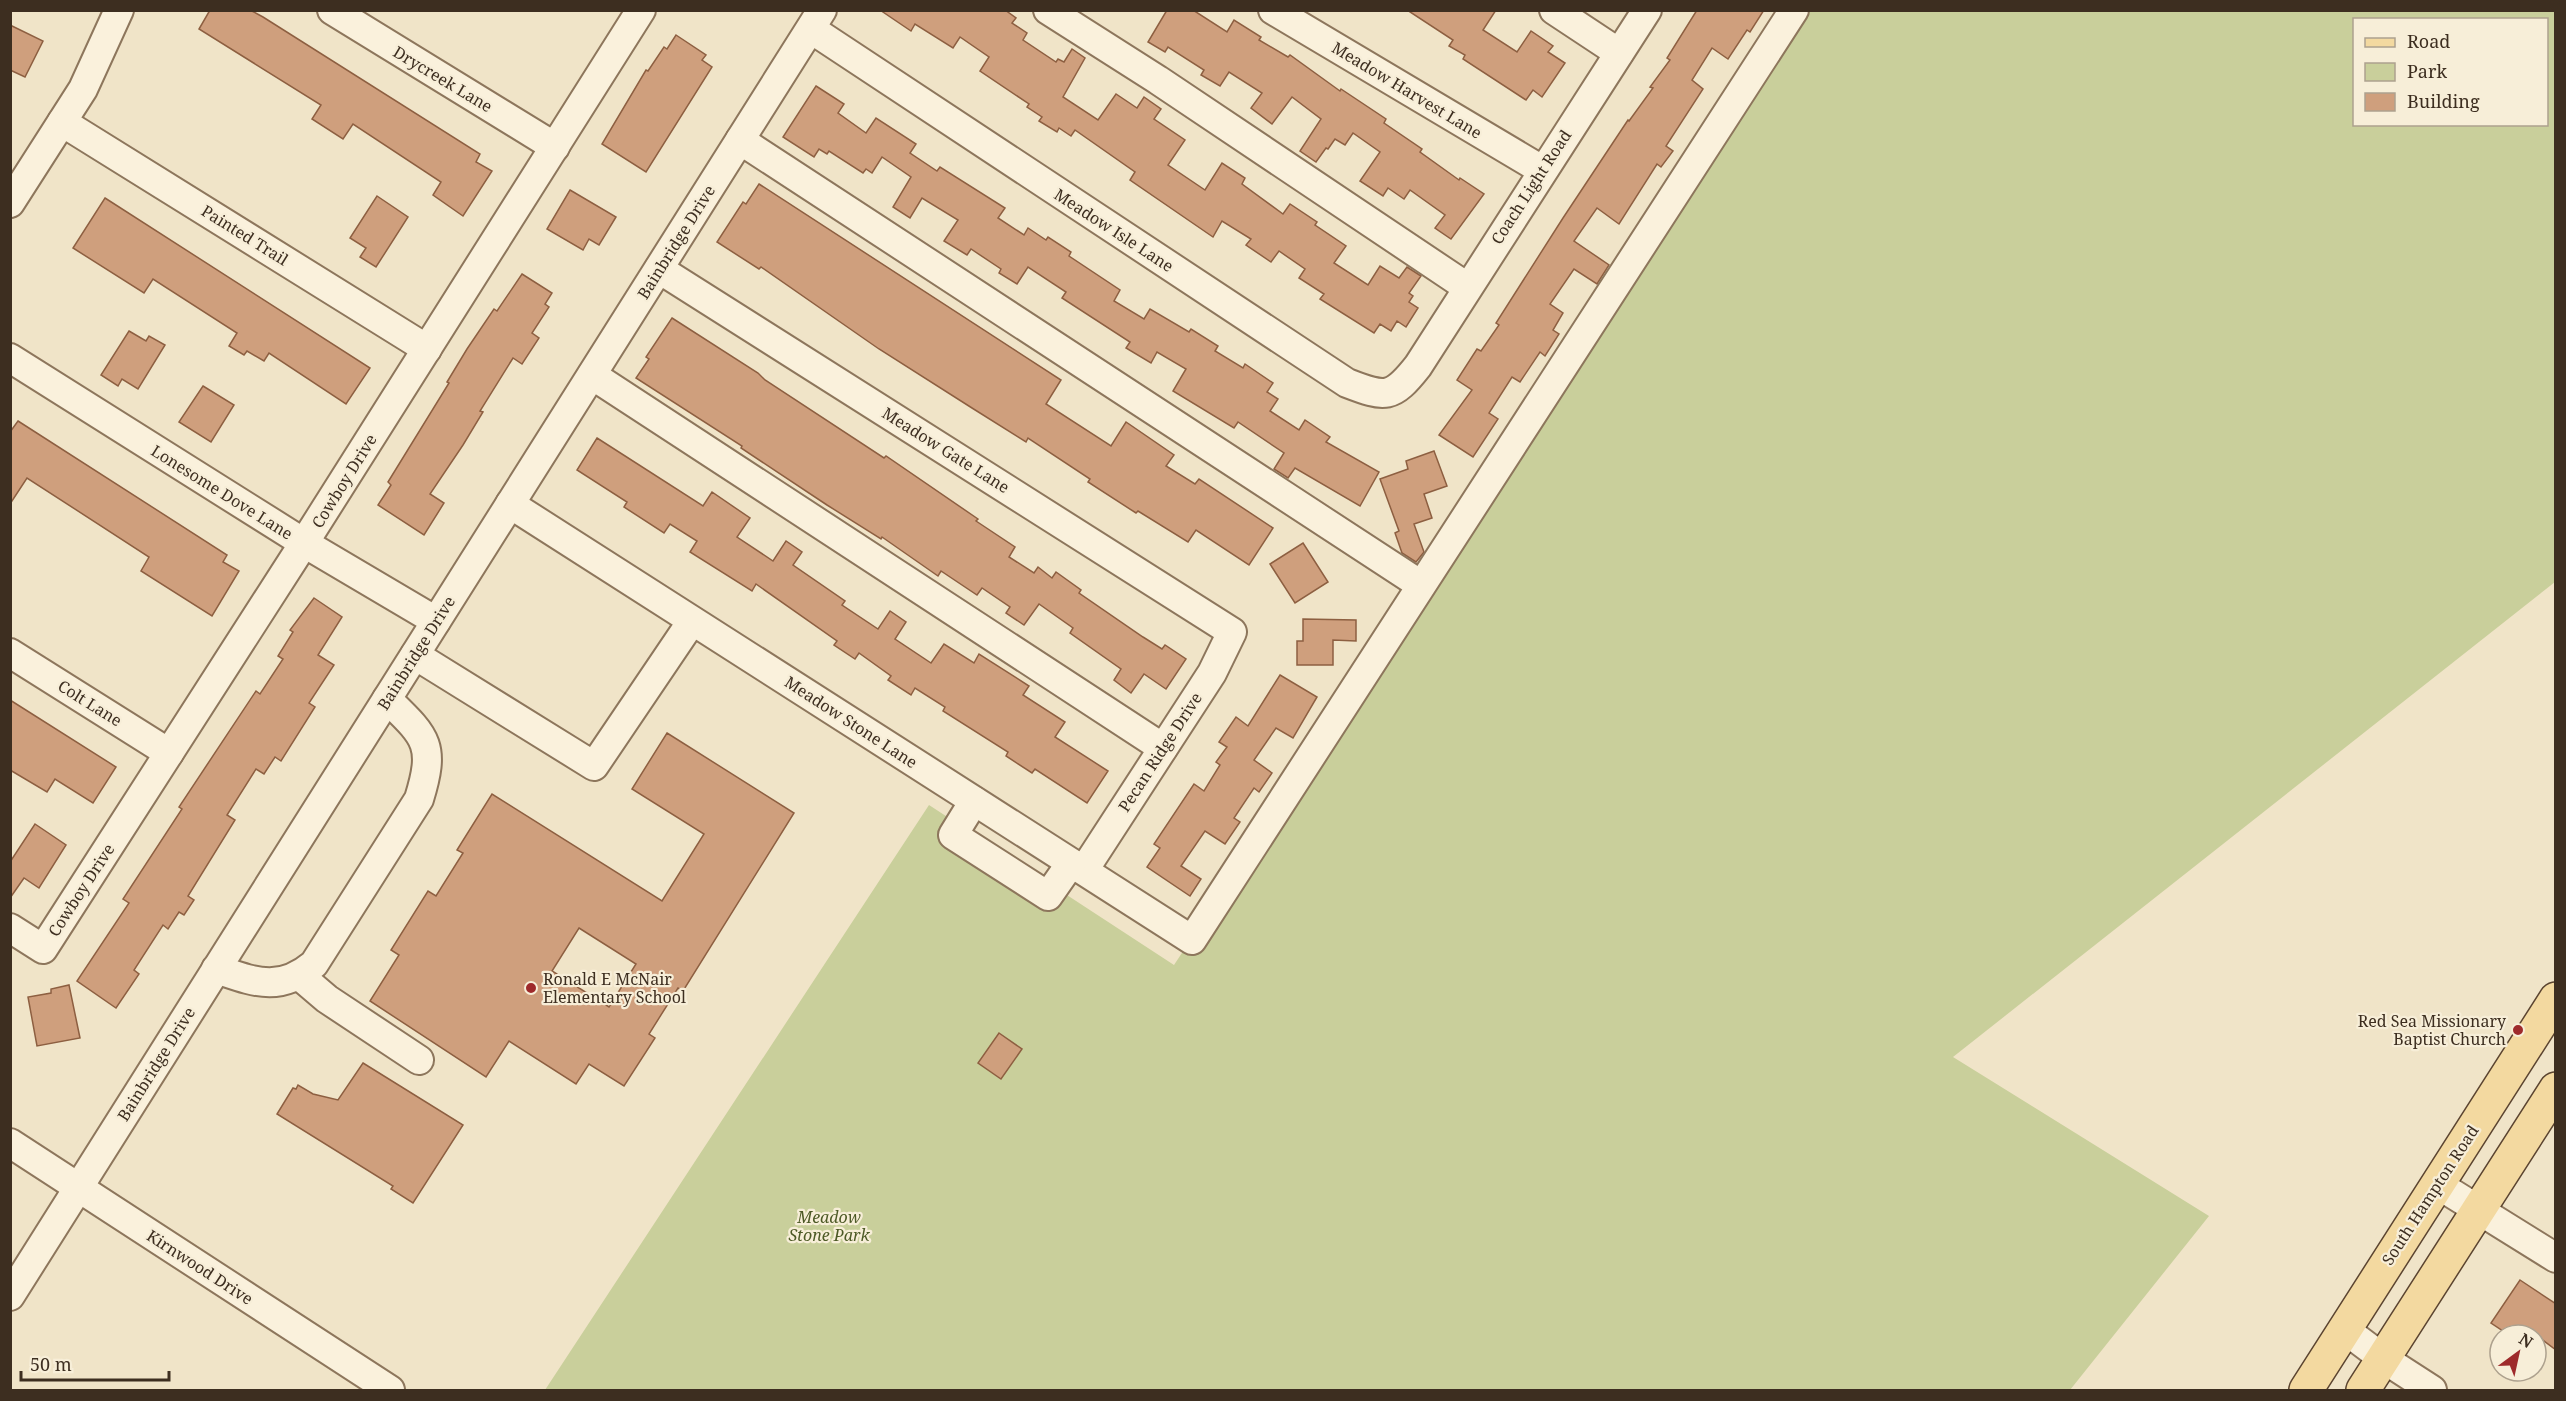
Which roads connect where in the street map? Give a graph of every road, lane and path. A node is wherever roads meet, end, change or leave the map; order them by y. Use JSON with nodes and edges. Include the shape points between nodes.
{"nodes":[{"id":1,"x":119,"y":10,"type":"edge"},
{"id":2,"x":332,"y":10,"type":"edge"},
{"id":3,"x":641,"y":10,"type":"edge"},
{"id":4,"x":1048,"y":10,"type":"edge"},
{"id":5,"x":1273,"y":10,"type":"edge"},
{"id":6,"x":1554,"y":10,"type":"edge"},
{"id":7,"x":1647,"y":10,"type":"edge"},
{"id":8,"x":1794,"y":10,"type":"edge"},
{"id":9,"x":817,"y":20,"type":"edge"},
{"id":10,"x":1619,"y":53,"type":"junction"},
{"id":11,"x":62,"y":122,"type":"junction"},
{"id":12,"x":740,"y":140,"type":"junction"},
{"id":13,"x":555,"y":147,"type":"junction"},
{"id":14,"x":1542,"y":170,"type":"junction"},
{"id":15,"x":10,"y":203,"type":"edge"},
{"id":16,"x":659,"y":269,"type":"junction"},
{"id":17,"x":1467,"y":287,"type":"junction"},
{"id":18,"x":427,"y":349,"type":"junction"},
{"id":19,"x":10,"y":358,"type":"edge"},
{"id":20,"x":1418,"y":366,"type":"joint"},
{"id":21,"x":592,"y":375,"type":"junction"},
{"id":22,"x":510,"y":504,"type":"junction"},
{"id":23,"x":304,"y":543,"type":"junction"},
{"id":24,"x":1421,"y":585,"type":"junction"},
{"id":25,"x":436,"y":621,"type":"junction"},
{"id":26,"x":692,"y":621,"type":"junction"},
{"id":27,"x":1232,"y":632,"type":"joint"},
{"id":28,"x":10,"y":653,"type":"edge"},
{"id":29,"x":415,"y":656,"type":"junction"},
{"id":30,"x":387,"y":699,"type":"junction"},
{"id":31,"x":1163,"y":748,"type":"junction"},
{"id":32,"x":170,"y":753,"type":"junction"},
{"id":33,"x":974,"y":801,"type":"junction"},
{"id":34,"x":1077,"y":867,"type":"junction"},
{"id":35,"x":10,"y":928,"type":"edge"},
{"id":36,"x":216,"y":969,"type":"junction"},
{"id":37,"x":300,"y":976,"type":"junction"},
{"id":38,"x":2555,"y":1002,"type":"edge"},
{"id":39,"x":419,"y":1060,"type":"dead end"},
{"id":40,"x":2556,"y":1089,"type":"edge"},
{"id":41,"x":10,"y":1143,"type":"edge"},
{"id":42,"x":2437,"y":1184,"type":"junction"},
{"id":43,"x":78,"y":1187,"type":"junction"},
{"id":44,"x":2479,"y":1210,"type":"junction"},
{"id":45,"x":2556,"y":1258,"type":"edge"},
{"id":46,"x":10,"y":1296,"type":"edge"},
{"id":47,"x":2344,"y":1329,"type":"junction"},
{"id":48,"x":2384,"y":1359,"type":"junction"},
{"id":49,"x":2422,"y":1388,"type":"edge"},
{"id":50,"x":390,"y":1390,"type":"edge"},
{"id":51,"x":2306,"y":1390,"type":"edge"},
{"id":52,"x":2363,"y":1390,"type":"edge"}],
"edges":[{"from":1,"to":11,"type":"street"},
{"from":2,"to":13,"type":"street","name":"Drycreek Lane"},
{"from":3,"to":13,"type":"street","name":"Cowboy Drive"},
{"from":4,"to":17,"type":"street"},
{"from":5,"to":14,"type":"street","name":"Meadow Harvest Lane"},
{"from":6,"to":10,"type":"street"},
{"from":7,"to":10,"type":"street","name":"Coach Light Road"},
{"from":8,"to":24,"type":"street"},
{"from":9,"to":12,"type":"street","name":"Bainbridge Drive"},
{"from":9,"to":20,"type":"street","name":"Meadow Isle Lane","via":[[1347,384],[1376,395],[1400,388]]},
{"from":10,"to":14,"type":"street","name":"Coach Light Road"},
{"from":11,"to":15,"type":"street"},
{"from":11,"to":18,"type":"street","name":"Painted Trail"},
{"from":12,"to":16,"type":"street","name":"Bainbridge Drive"},
{"from":12,"to":24,"type":"street"},
{"from":13,"to":18,"type":"street","name":"Cowboy Drive"},
{"from":14,"to":17,"type":"street","name":"Coach Light Road"},
{"from":16,"to":21,"type":"street","name":"Bainbridge Drive"},
{"from":16,"to":27,"type":"street","name":"Meadow Gate Lane"},
{"from":17,"to":20,"type":"street","name":"Coach Light Road"},
{"from":18,"to":23,"type":"street","name":"Cowboy Drive"},
{"from":19,"to":23,"type":"street","name":"Lonesome Dove Lane"},
{"from":21,"to":22,"type":"street","name":"Bainbridge Drive"},
{"from":21,"to":31,"type":"street"},
{"from":22,"to":25,"type":"street","name":"Bainbridge Drive"},
{"from":22,"to":26,"type":"street","name":"Meadow Stone Lane"},
{"from":23,"to":25,"type":"street","name":"Lonesome Dove Lane"},
{"from":23,"to":32,"type":"street","name":"Cowboy Drive"},
{"from":24,"to":34,"type":"street","name":"Meadow Stone Lane","via":[[1192,940]]},
{"from":25,"to":29,"type":"street","name":"Bainbridge Drive"},
{"from":26,"to":29,"type":"street","via":[[594,766]]},
{"from":26,"to":33,"type":"street","name":"Meadow Stone Lane"},
{"from":27,"to":31,"type":"street","name":"Pecan Ridge Drive","via":[[1212,673]]},
{"from":28,"to":32,"type":"street","name":"Colt Lane"},
{"from":29,"to":30,"type":"street","name":"Bainbridge Drive"},
{"from":30,"to":36,"type":"street","name":"Bainbridge Drive"},
{"from":30,"to":37,"type":"street","via":[[415,726],[428,751],[425,781],[419,799],[314,964]]},
{"from":31,"to":34,"type":"street","name":"Pecan Ridge Drive"},
{"from":32,"to":35,"type":"street","name":"Cowboy Drive","via":[[43,949]]},
{"from":33,"to":34,"type":"street","name":"Meadow Stone Lane"},
{"from":33,"to":34,"type":"street","name":"Pecan Ridge Drive","via":[[952,835],[1048,896]]},
{"from":36,"to":37,"type":"street","via":[[258,983],[280,983]]},
{"from":36,"to":43,"type":"street","name":"Bainbridge Drive"},
{"from":37,"to":39,"type":"street","via":[[327,999]]},
{"from":38,"to":42,"type":"main road","name":"South Hampton Road"},
{"from":40,"to":44,"type":"main road"},
{"from":41,"to":43,"type":"street","name":"Kirnwood Drive"},
{"from":42,"to":44,"type":"street"},
{"from":42,"to":47,"type":"main road","name":"South Hampton Road"},
{"from":43,"to":46,"type":"street","name":"Bainbridge Drive"},
{"from":43,"to":50,"type":"street","name":"Kirnwood Drive"},
{"from":44,"to":45,"type":"street"},
{"from":44,"to":48,"type":"main road"},
{"from":47,"to":48,"type":"street"},
{"from":47,"to":51,"type":"main road","name":"South Hampton Road"},
{"from":48,"to":49,"type":"street"},
{"from":48,"to":52,"type":"main road"}]}
